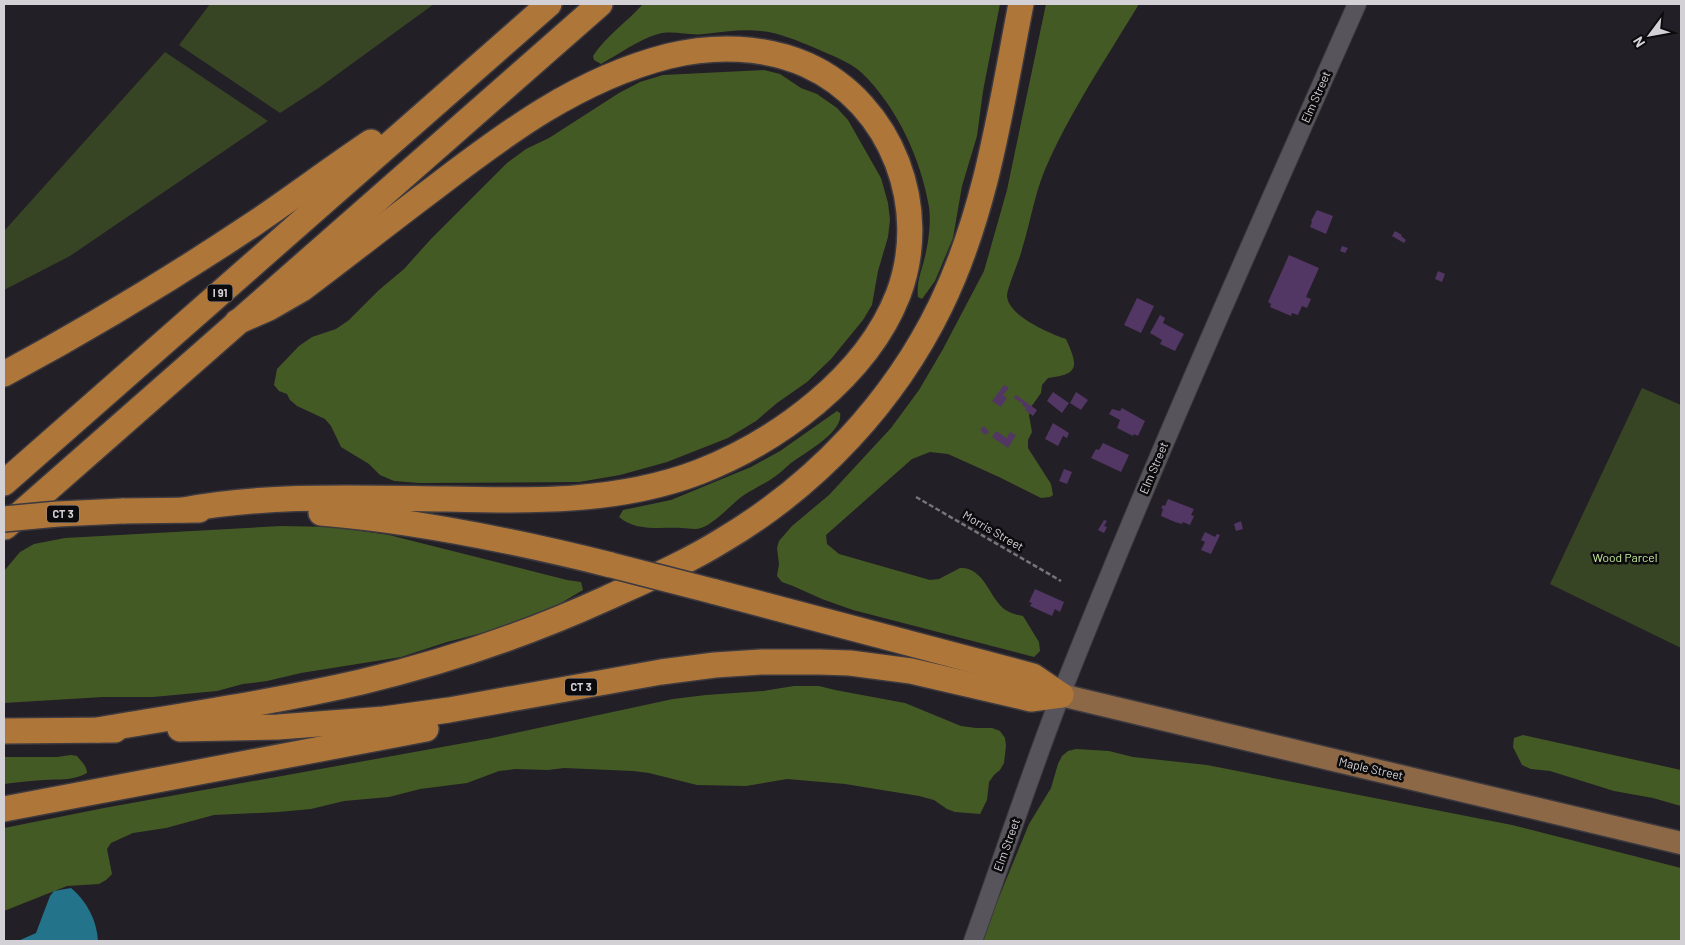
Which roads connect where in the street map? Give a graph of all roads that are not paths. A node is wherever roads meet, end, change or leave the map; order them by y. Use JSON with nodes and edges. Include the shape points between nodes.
{"nodes":[{"id":1,"x":549,"y":4,"type":"edge"},
{"id":2,"x":600,"y":4,"type":"edge"},
{"id":3,"x":1021,"y":4,"type":"edge"},
{"id":4,"x":1357,"y":4,"type":"edge"},
{"id":5,"x":436,"y":104,"type":"junction"},
{"id":6,"x":237,"y":322,"type":"junction"},
{"id":7,"x":4,"y":374,"type":"edge"},
{"id":8,"x":4,"y":483,"type":"edge"},
{"id":9,"x":182,"y":510,"type":"junction"},
{"id":10,"x":4,"y":519,"type":"edge"},
{"id":11,"x":4,"y":528,"type":"edge"},
{"id":12,"x":1061,"y":695,"type":"junction"},
{"id":13,"x":534,"y":696,"type":"junction"},
{"id":14,"x":98,"y":730,"type":"junction"},
{"id":15,"x":4,"y":731,"type":"edge"},
{"id":16,"x":4,"y":809,"type":"edge"},
{"id":17,"x":1681,"y":843,"type":"edge"},
{"id":18,"x":973,"y":941,"type":"edge"}],
"edges":[{"from":1,"to":5,"type":"highway","number":"I 91"},
{"from":2,"to":6,"type":"highway","number":"I 91"},
{"from":3,"to":14,"type":"highway","via":[[983,191],[964,253],[942,304],[910,360],[878,404],[826,462],[779,502],[725,540],[690,559],[547,623],[472,650],[391,675],[320,691]]},
{"from":4,"to":12,"type":"street","name":"Elm Street","via":[[1164,446]]},
{"from":5,"to":7,"type":"highway","via":[[384,134],[261,219],[154,287]]},
{"from":5,"to":8,"type":"highway","number":"I 91"},
{"from":6,"to":9,"type":"highway","via":[[302,289],[533,116],[617,74],[683,53],[729,49],[766,52],[803,64],[832,79],[859,102],[883,133],[900,168],[908,198],[910,232],[905,270],[891,310],[869,347],[819,400],[758,442],[712,466],[650,488],[574,499],[319,499]]},
{"from":6,"to":11,"type":"highway","number":"I 91"},
{"from":9,"to":10,"type":"highway","number":"CT 3","bridge":true},
{"from":9,"to":12,"type":"highway","number":"CT 3","bridge":true,"via":[[285,511],[405,522],[491,537],[611,565],[1033,676]]},
{"from":12,"to":13,"type":"highway","number":"CT 3","via":[[1031,699],[911,671],[850,663],[792,661],[682,669]]},
{"from":12,"to":17,"type":"main road","name":"Maple Street","number":"CT 3"},
{"from":12,"to":18,"type":"street","name":"Elm Street"},
{"from":13,"to":14,"type":"highway","number":"CT 3","via":[[354,722],[278,727]]},
{"from":13,"to":16,"type":"highway","via":[[508,710],[483,718]]},
{"from":14,"to":15,"type":"highway","number":"CT 3"}]}
